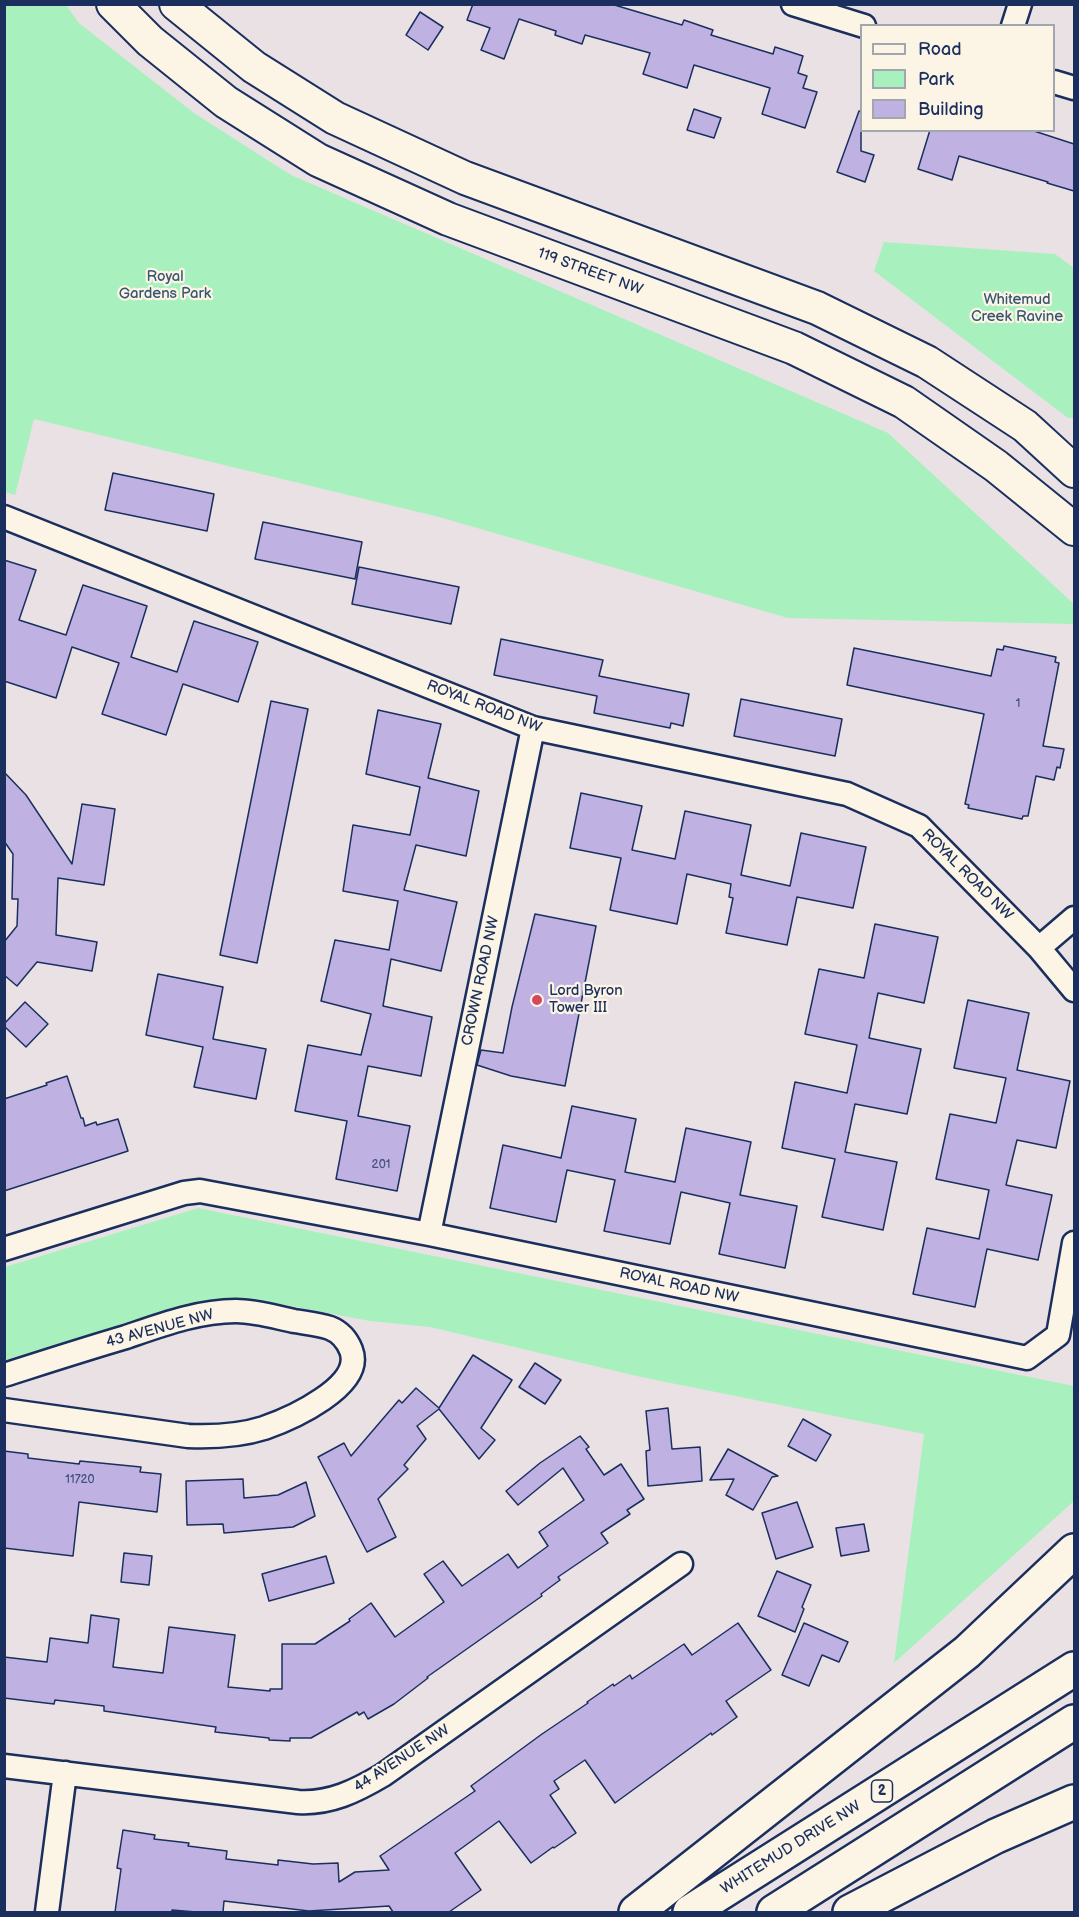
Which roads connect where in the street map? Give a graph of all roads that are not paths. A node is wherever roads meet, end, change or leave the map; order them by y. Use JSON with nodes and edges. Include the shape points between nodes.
{"nodes":[{"id":1,"x":113,"y":4,"type":"edge"},
{"id":2,"x":176,"y":4,"type":"edge"},
{"id":3,"x":793,"y":4,"type":"edge"},
{"id":4,"x":1020,"y":4,"type":"edge"},
{"id":5,"x":1014,"y":24,"type":"edge"},
{"id":6,"x":860,"y":25,"type":"edge"},
{"id":7,"x":1055,"y":83,"type":"edge"},
{"id":8,"x":1074,"y":88,"type":"edge"},
{"id":9,"x":1074,"y":471,"type":"edge"},
{"id":10,"x":4,"y":518,"type":"edge"},
{"id":11,"x":1074,"y":529,"type":"edge"},
{"id":12,"x":533,"y":728,"type":"junction"},
{"id":13,"x":1074,"y":918,"type":"edge"},
{"id":14,"x":1039,"y":948,"type":"junction"},
{"id":15,"x":1074,"y":990,"type":"edge"},
{"id":16,"x":429,"y":1234,"type":"junction"},
{"id":17,"x":1074,"y":1243,"type":"edge"},
{"id":18,"x":4,"y":1249,"type":"edge"},
{"id":19,"x":4,"y":1375,"type":"edge"},
{"id":20,"x":4,"y":1410,"type":"edge"},
{"id":21,"x":1074,"y":1551,"type":"edge"},
{"id":22,"x":681,"y":1564,"type":"dead end"},
{"id":23,"x":1074,"y":1669,"type":"edge"},
{"id":24,"x":1074,"y":1722,"type":"edge"},
{"id":25,"x":4,"y":1766,"type":"edge"},
{"id":26,"x":65,"y":1773,"type":"junction"},
{"id":27,"x":1074,"y":1802,"type":"edge"},
{"id":28,"x":47,"y":1912,"type":"edge"},
{"id":29,"x":636,"y":1912,"type":"edge"},
{"id":30,"x":690,"y":1912,"type":"edge"},
{"id":31,"x":774,"y":1912,"type":"edge"},
{"id":32,"x":850,"y":1912,"type":"edge"}],
"edges":[{"from":1,"to":11,"type":"main road","name":"119 STREET NW","via":[[150,42],[226,102],[318,160],[448,219],[794,348],[904,402],[996,466]]},
{"from":2,"to":9,"type":"main road","via":[[254,67],[335,118],[465,178],[817,308],[927,362],[1024,426]]},
{"from":3,"to":6,"type":"street"},
{"from":4,"to":5,"type":"street"},
{"from":7,"to":8,"type":"street"},
{"from":10,"to":12,"type":"street","name":"ROYAL ROAD NW"},
{"from":12,"to":14,"type":"street","name":"ROYAL ROAD NW","via":[[848,794],[919,825]]},
{"from":12,"to":16,"type":"street","name":"CROWN ROAD NW"},
{"from":13,"to":14,"type":"street"},
{"from":14,"to":15,"type":"street","name":"ROYAL ROAD NW"},
{"from":16,"to":17,"type":"street","name":"ROYAL ROAD NW","via":[[1027,1358],[1058,1335]]},
{"from":16,"to":18,"type":"street","name":"ROYAL ROAD NW","via":[[200,1191]]},
{"from":19,"to":20,"type":"street","name":"43 AVENUE NW","via":[[167,1323],[237,1311],[332,1329],[347,1341],[354,1360],[346,1378],[314,1404],[289,1418],[240,1434],[188,1436]]},
{"from":21,"to":29,"type":"highway","via":[[967,1652]]},
{"from":22,"to":26,"type":"street","name":"44 AVENUE NW","via":[[383,1775],[336,1798],[298,1802]]},
{"from":23,"to":30,"type":"highway","name":"WHITEMUD DRIVE NW","number":"2"},
{"from":24,"to":31,"type":"highway"},
{"from":25,"to":26,"type":"street","name":"44 AVENUE NW"},
{"from":26,"to":28,"type":"street"},
{"from":27,"to":32,"type":"highway","via":[[996,1836]]}]}
